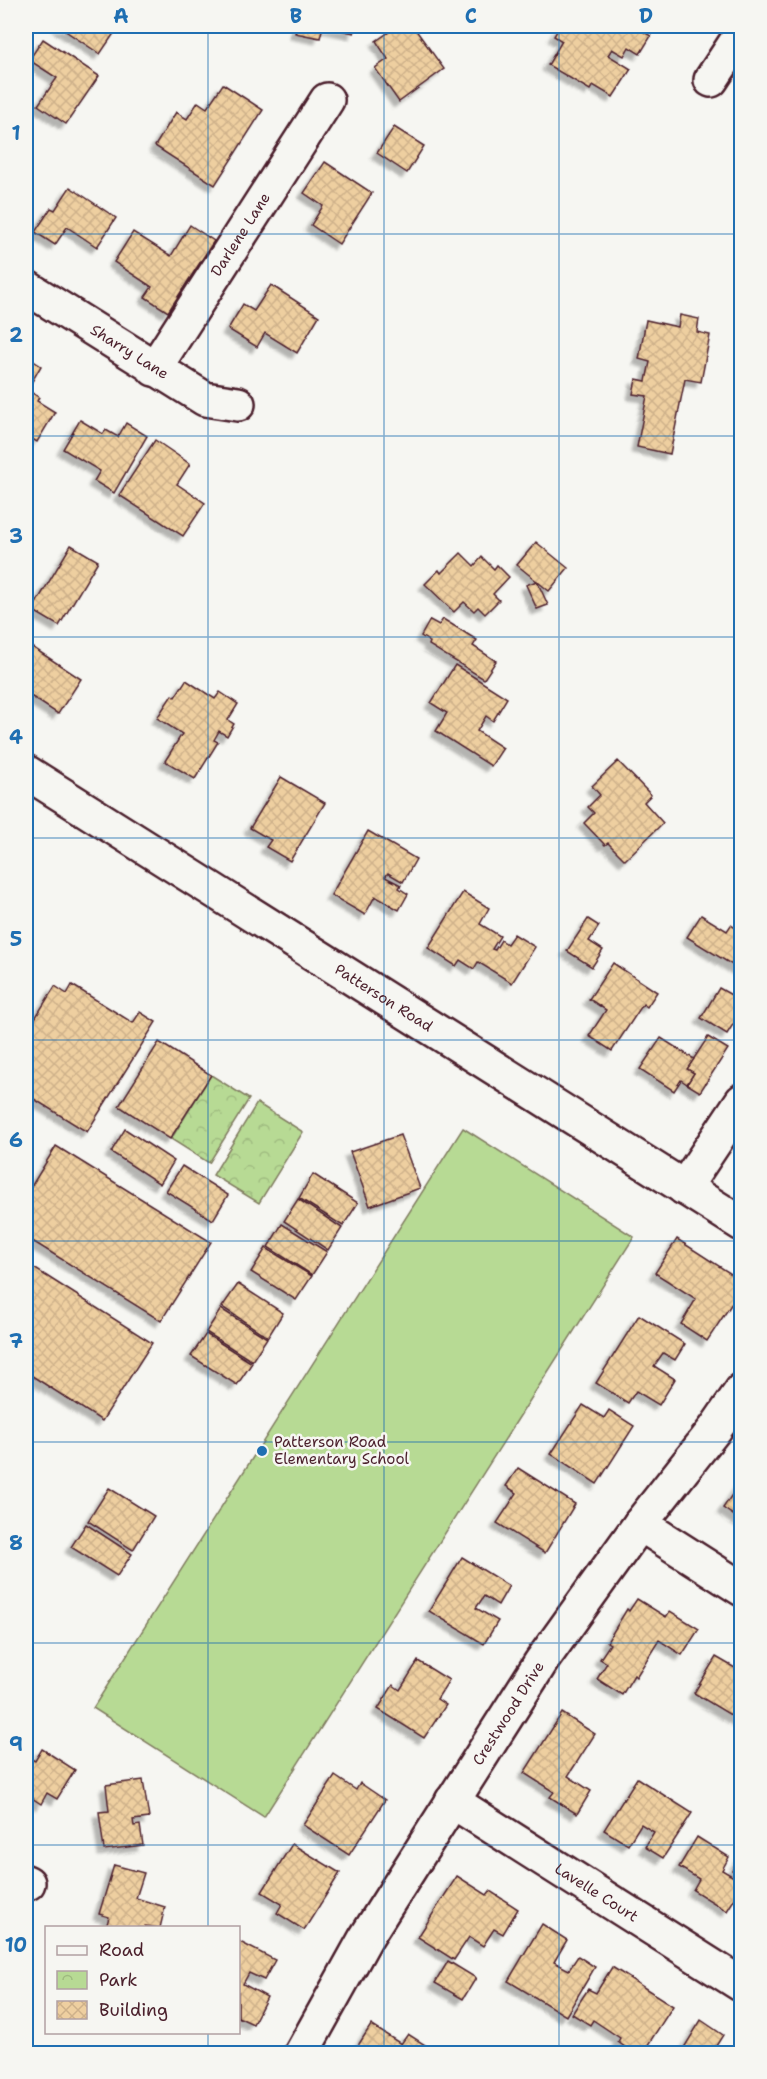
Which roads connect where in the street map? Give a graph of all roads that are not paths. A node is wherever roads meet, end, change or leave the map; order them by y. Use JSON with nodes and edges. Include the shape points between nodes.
{"nodes":[{"id":1,"x":741,"y":33,"type":"edge"},
{"id":2,"x":711,"y":80,"type":"dead end"},
{"id":3,"x":327,"y":100,"type":"dead end"},
{"id":4,"x":26,"y":287,"type":"edge"},
{"id":5,"x":154,"y":369,"type":"junction"},
{"id":6,"x":238,"y":404,"type":"dead end"},
{"id":7,"x":26,"y":772,"type":"edge"},
{"id":8,"x":741,"y":1101,"type":"edge"},
{"id":9,"x":684,"y":1188,"type":"junction"},
{"id":10,"x":741,"y":1224,"type":"edge"},
{"id":11,"x":741,"y":1390,"type":"edge"},
{"id":12,"x":640,"y":1524,"type":"junction"},
{"id":13,"x":741,"y":1589,"type":"edge"},
{"id":14,"x":452,"y":1801,"type":"junction"},
{"id":15,"x":741,"y":1985,"type":"edge"},
{"id":16,"x":301,"y":2054,"type":"edge"}],
"edges":[{"from":1,"to":2,"type":"street"},
{"from":3,"to":5,"type":"street","name":"Darlene Lane"},
{"from":4,"to":5,"type":"street","name":"Sharry Lane"},
{"from":5,"to":6,"type":"street","name":"Sharry Lane","via":[[205,399]]},
{"from":7,"to":9,"type":"street","name":"Patterson Road"},
{"from":8,"to":9,"type":"street"},
{"from":9,"to":10,"type":"street","name":"Patterson Road"},
{"from":11,"to":12,"type":"street","name":"Crestwood Drive"},
{"from":12,"to":13,"type":"street"},
{"from":12,"to":14,"type":"street","name":"Crestwood Drive","via":[[541,1662]]},
{"from":14,"to":15,"type":"street","name":"Lavelle Court"},
{"from":14,"to":16,"type":"street","name":"Crestwood Drive","via":[[365,1939]]}]}
